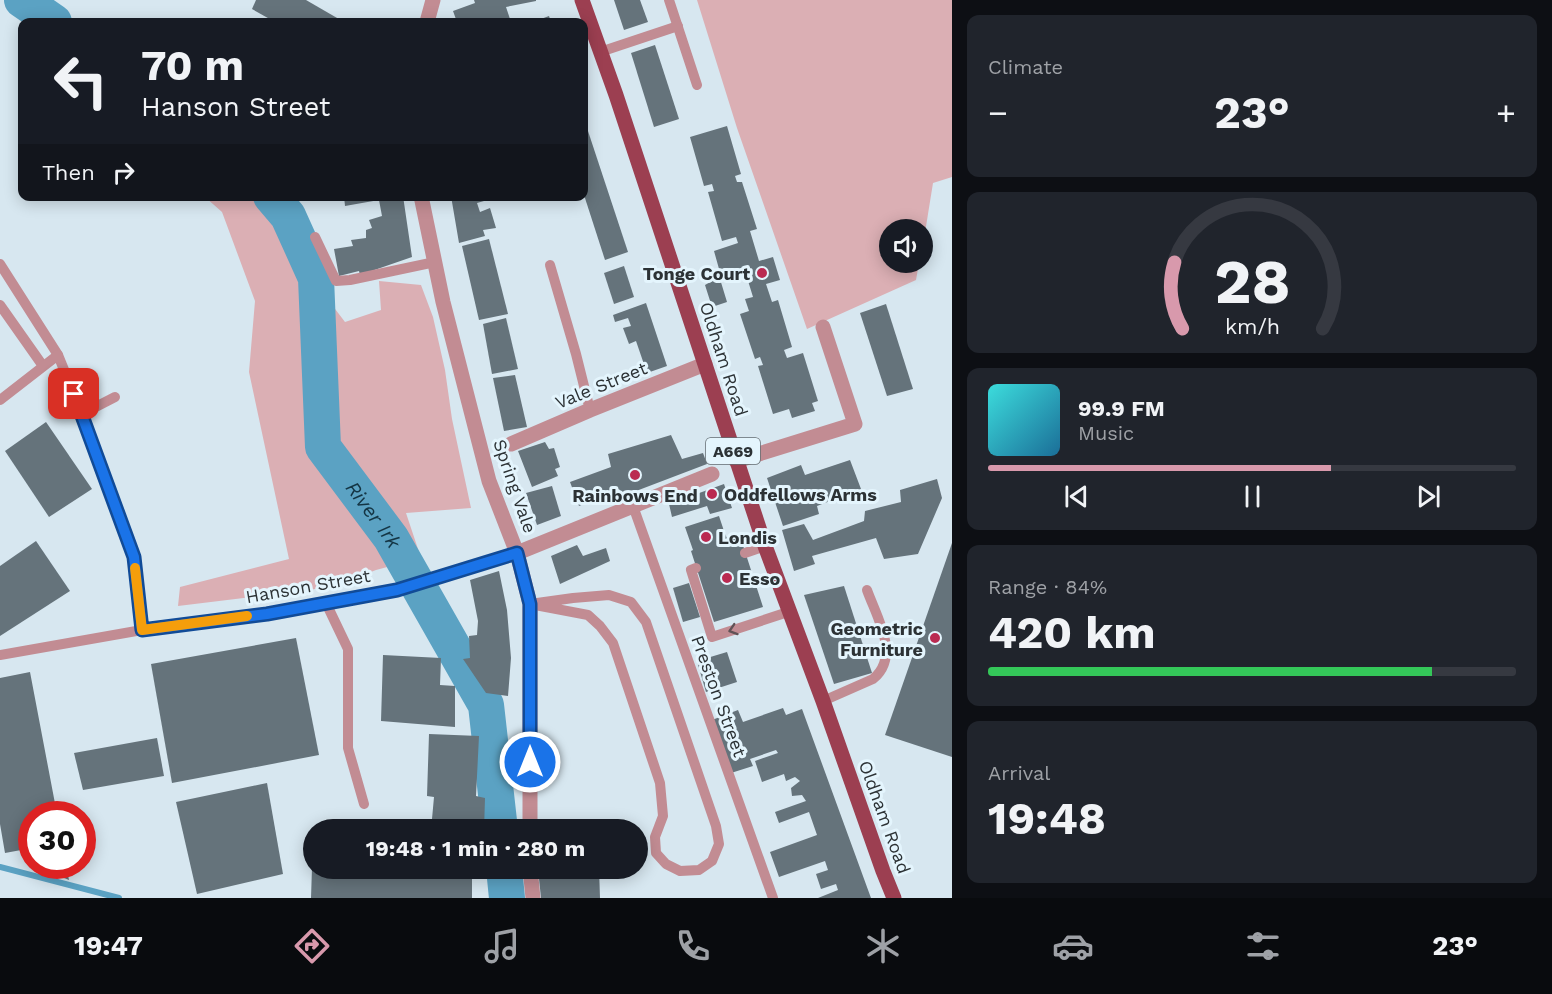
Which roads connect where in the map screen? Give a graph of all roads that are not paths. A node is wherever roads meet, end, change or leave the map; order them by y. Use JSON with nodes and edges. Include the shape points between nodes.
{"nodes":[{"id":1,"x":433,"y":0,"type":"edge"},
{"id":2,"x":582,"y":0,"type":"edge"},
{"id":3,"x":669,"y":0,"type":"edge"},
{"id":4,"x":428,"y":18,"type":"edge"},
{"id":5,"x":678,"y":26,"type":"junction"},
{"id":6,"x":600,"y":52,"type":"junction"},
{"id":7,"x":697,"y":85,"type":"dead end"},
{"id":8,"x":422,"y":201,"type":"edge"},
{"id":9,"x":315,"y":237,"type":"dead end"},
{"id":10,"x":435,"y":262,"type":"junction"},
{"id":11,"x":0,"y":264,"type":"edge"},
{"id":12,"x":550,"y":266,"type":"dead end"},
{"id":13,"x":0,"y":305,"type":"edge"},
{"id":14,"x":823,"y":327,"type":"dead end"},
{"id":15,"x":58,"y":355,"type":"junction"},
{"id":16,"x":705,"y":364,"type":"junction"},
{"id":17,"x":43,"y":366,"type":"junction"},
{"id":18,"x":115,"y":397,"type":"dead end"},
{"id":19,"x":0,"y":400,"type":"edge"},
{"id":20,"x":590,"y":410,"type":"junction"},
{"id":21,"x":82,"y":414,"type":"junction"},
{"id":22,"x":511,"y":444,"type":"dead end"},
{"id":23,"x":736,"y":460,"type":"junction"},
{"id":24,"x":712,"y":474,"type":"dead end"},
{"id":25,"x":633,"y":506,"type":"junction"},
{"id":26,"x":765,"y":546,"type":"junction"},
{"id":27,"x":517,"y":553,"type":"junction"},
{"id":28,"x":745,"y":553,"type":"dead end"},
{"id":29,"x":696,"y":568,"type":"dead end"},
{"id":30,"x":867,"y":590,"type":"dead end"},
{"id":31,"x":326,"y":603,"type":"junction"},
{"id":32,"x":530,"y":604,"type":"junction"},
{"id":33,"x":788,"y":612,"type":"junction"},
{"id":34,"x":142,"y":630,"type":"junction"},
{"id":35,"x":0,"y":655,"type":"edge"},
{"id":36,"x":824,"y":701,"type":"junction"},
{"id":37,"x":364,"y":804,"type":"dead end"},
{"id":38,"x":530,"y":819,"type":"edge"},
{"id":39,"x":531,"y":879,"type":"edge"},
{"id":40,"x":533,"y":898,"type":"edge"},
{"id":41,"x":773,"y":898,"type":"edge"},
{"id":42,"x":894,"y":898,"type":"edge"}],
"edges":[{"from":1,"to":4,"type":"street"},
{"from":2,"to":6,"type":"main road","name":"Oldham Road","number":"A669"},
{"from":3,"to":5,"type":"lane"},
{"from":5,"to":6,"type":"lane"},
{"from":5,"to":7,"type":"lane"},
{"from":6,"to":16,"type":"main road","name":"Oldham Road","number":"A669"},
{"from":8,"to":10,"type":"street","name":"Spring Vale"},
{"from":9,"to":10,"type":"lane","via":[[336,281]]},
{"from":10,"to":27,"type":"street","name":"Spring Vale","via":[[489,481]]},
{"from":11,"to":15,"type":"lane"},
{"from":12,"to":20,"type":"lane"},
{"from":13,"to":17,"type":"lane"},
{"from":14,"to":23,"type":"street","via":[[855,424]]},
{"from":15,"to":17,"type":"lane"},
{"from":15,"to":21,"type":"lane"},
{"from":16,"to":20,"type":"street","name":"Vale Street"},
{"from":16,"to":23,"type":"main road","name":"Oldham Road","number":"A669"},
{"from":17,"to":19,"type":"lane"},
{"from":18,"to":21,"type":"lane"},
{"from":20,"to":22,"type":"street","name":"Vale Street"},
{"from":21,"to":34,"type":"lane","via":[[134,557]]},
{"from":23,"to":26,"type":"main road","name":"Oldham Road","number":"A669"},
{"from":24,"to":25,"type":"street","name":"Hanson Street"},
{"from":25,"to":27,"type":"street","name":"Hanson Street"},
{"from":25,"to":41,"type":"lane","name":"Preston Street"},
{"from":26,"to":28,"type":"lane"},
{"from":26,"to":33,"type":"main road","name":"Oldham Road","number":"A669"},
{"from":27,"to":31,"type":"lane","name":"Hanson Street","via":[[397,590]]},
{"from":27,"to":32,"type":"street","name":"Spring Vale"},
{"from":33,"to":29,"type":"lane","one_way":true,"via":[[712,637],[691,570]]},
{"from":30,"to":36,"type":"lane","via":[[887,647],[885,663],[873,679]]},
{"from":31,"to":34,"type":"lane","name":"Hanson Street"},
{"from":31,"to":37,"type":"lane","via":[[348,649],[348,748]]},
{"from":32,"to":32,"type":"lane","via":[[609,595],[631,602],[646,622],[711,808],[719,844],[712,861],[699,870],[680,872],[656,853],[663,816],[660,783],[613,643],[588,615]]},
{"from":32,"to":38,"type":"street","name":"Spring Vale"},
{"from":33,"to":36,"type":"main road","name":"Oldham Road","number":"A669"},
{"from":34,"to":35,"type":"lane","name":"Hanson Street"},
{"from":36,"to":42,"type":"main road","name":"Oldham Road","number":"A669"},
{"from":39,"to":40,"type":"street"}]}
